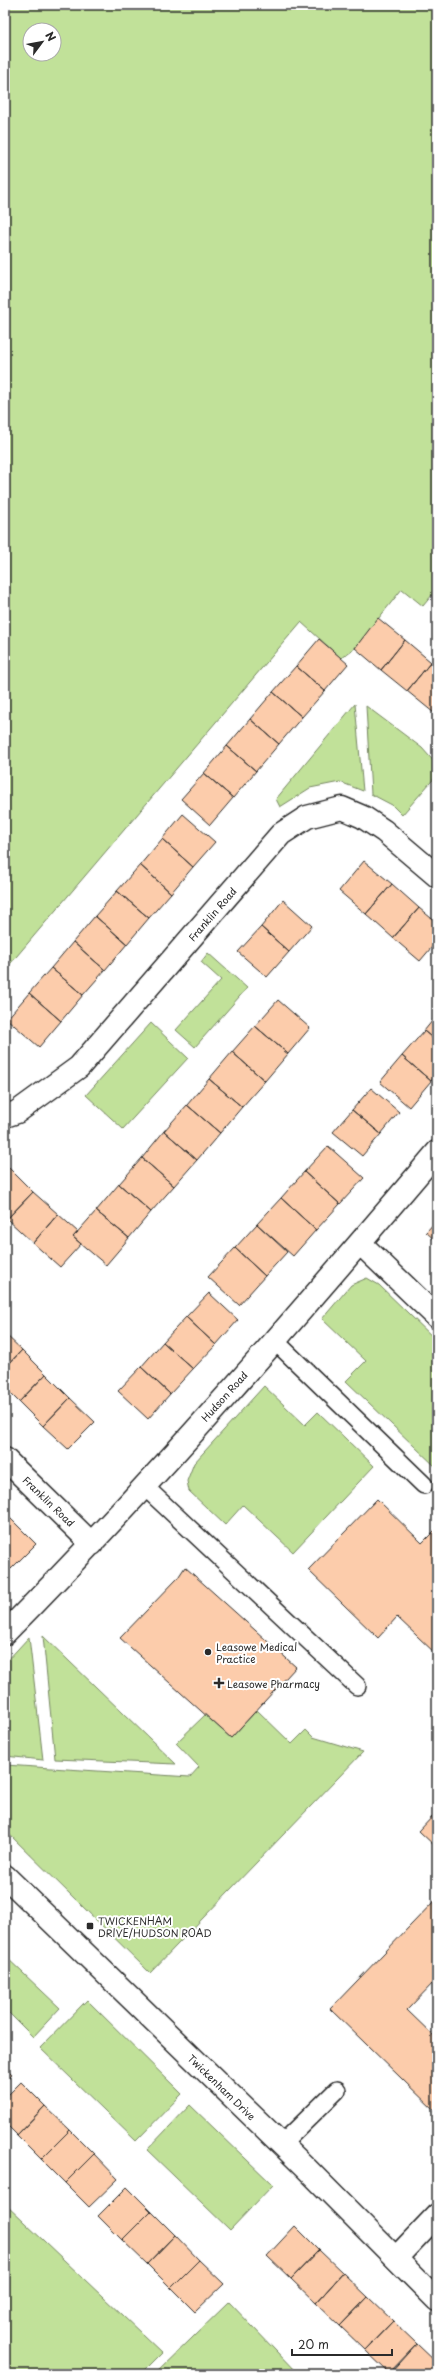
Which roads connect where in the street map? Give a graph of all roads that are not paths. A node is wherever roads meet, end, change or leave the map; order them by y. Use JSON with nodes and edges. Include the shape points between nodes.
{"nodes":[{"id":1,"x":437,"y":876,"type":"edge"},
{"id":2,"x":5,"y":1116,"type":"edge"},
{"id":3,"x":437,"y":1152,"type":"edge"},
{"id":4,"x":360,"y":1243,"type":"junction"},
{"id":5,"x":437,"y":1317,"type":"edge"},
{"id":6,"x":274,"y":1340,"type":"junction"},
{"id":7,"x":5,"y":1459,"type":"edge"},
{"id":8,"x":424,"y":1484,"type":"dead end"},
{"id":9,"x":144,"y":1486,"type":"junction"},
{"id":10,"x":92,"y":1544,"type":"junction"},
{"id":11,"x":5,"y":1633,"type":"edge"},
{"id":12,"x":357,"y":1686,"type":"dead end"},
{"id":13,"x":5,"y":1876,"type":"edge"},
{"id":14,"x":337,"y":2090,"type":"dead end"},
{"id":15,"x":282,"y":2144,"type":"junction"},
{"id":16,"x":437,"y":2215,"type":"edge"},
{"id":17,"x":396,"y":2258,"type":"junction"},
{"id":18,"x":437,"y":2300,"type":"edge"}],
"edges":[{"from":1,"to":2,"type":"street","name":"Franklin Road","via":[[384,831],[363,817],[342,808],[307,817],[281,834],[80,1067],[17,1112]]},
{"from":3,"to":4,"type":"street","name":"Hudson Road"},
{"from":4,"to":5,"type":"street"},
{"from":4,"to":6,"type":"street","name":"Hudson Road"},
{"from":6,"to":8,"type":"lane"},
{"from":6,"to":9,"type":"street","name":"Hudson Road"},
{"from":7,"to":10,"type":"street","name":"Franklin Road"},
{"from":9,"to":10,"type":"street","name":"Hudson Road"},
{"from":9,"to":12,"type":"lane"},
{"from":10,"to":11,"type":"street","name":"Hudson Road"},
{"from":13,"to":15,"type":"street","name":"Twickenham Drive"},
{"from":14,"to":15,"type":"lane"},
{"from":15,"to":17,"type":"street","name":"Twickenham Drive"},
{"from":16,"to":17,"type":"street"},
{"from":17,"to":18,"type":"street","name":"Twickenham Drive"}]}
